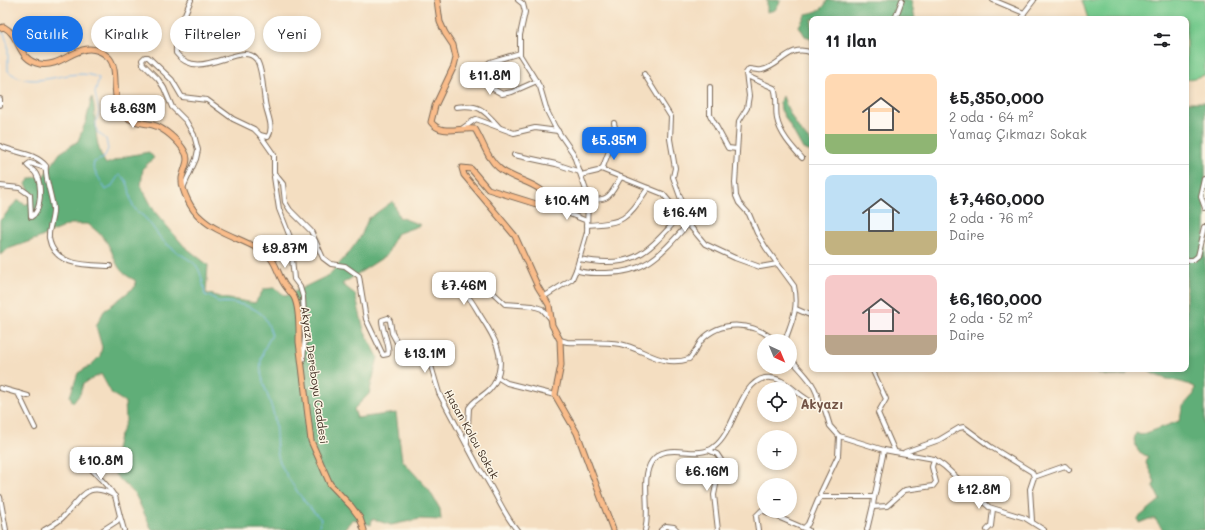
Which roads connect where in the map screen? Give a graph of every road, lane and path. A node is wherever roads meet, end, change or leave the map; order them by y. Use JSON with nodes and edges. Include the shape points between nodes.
{"nodes":[{"id":1,"x":191,"y":0,"type":"edge"},
{"id":2,"x":437,"y":0,"type":"edge"},
{"id":3,"x":518,"y":0,"type":"edge"},
{"id":4,"x":902,"y":0,"type":"edge"},
{"id":5,"x":993,"y":0,"type":"edge"},
{"id":6,"x":1034,"y":0,"type":"edge"},
{"id":7,"x":1024,"y":14,"type":"joint"},
{"id":8,"x":896,"y":16,"type":"edge"},
{"id":9,"x":0,"y":28,"type":"edge"},
{"id":10,"x":809,"y":52,"type":"edge"},
{"id":11,"x":520,"y":53,"type":"junction"},
{"id":12,"x":644,"y":74,"type":"dead end"},
{"id":13,"x":747,"y":76,"type":"junction"},
{"id":14,"x":537,"y":81,"type":"junction"},
{"id":15,"x":710,"y":87,"type":"dead end"},
{"id":16,"x":0,"y":99,"type":"edge"},
{"id":17,"x":0,"y":105,"type":"edge"},
{"id":18,"x":456,"y":107,"type":"dead end"},
{"id":19,"x":614,"y":123,"type":"dead end"},
{"id":20,"x":463,"y":128,"type":"junction"},
{"id":21,"x":501,"y":129,"type":"junction"},
{"id":22,"x":558,"y":131,"type":"junction"},
{"id":23,"x":260,"y":135,"type":"junction"},
{"id":24,"x":0,"y":146,"type":"edge"},
{"id":25,"x":737,"y":149,"type":"junction"},
{"id":26,"x":514,"y":155,"type":"dead end"},
{"id":27,"x":802,"y":158,"type":"dead end"},
{"id":28,"x":45,"y":168,"type":"junction"},
{"id":29,"x":601,"y":169,"type":"junction"},
{"id":30,"x":274,"y":173,"type":"junction"},
{"id":31,"x":581,"y":173,"type":"junction"},
{"id":32,"x":621,"y":177,"type":"junction"},
{"id":33,"x":1205,"y":179,"type":"edge"},
{"id":34,"x":0,"y":186,"type":"edge"},
{"id":35,"x":183,"y":188,"type":"junction"},
{"id":36,"x":648,"y":188,"type":"junction"},
{"id":37,"x":588,"y":199,"type":"junction"},
{"id":38,"x":552,"y":206,"type":"junction"},
{"id":39,"x":1205,"y":208,"type":"edge"},
{"id":40,"x":683,"y":217,"type":"junction"},
{"id":41,"x":587,"y":223,"type":"junction"},
{"id":42,"x":688,"y":224,"type":"junction"},
{"id":43,"x":1205,"y":227,"type":"edge"},
{"id":44,"x":579,"y":259,"type":"junction"},
{"id":45,"x":1189,"y":260,"type":"edge"},
{"id":46,"x":777,"y":264,"type":"junction"},
{"id":47,"x":110,"y":266,"type":"dead end"},
{"id":48,"x":576,"y":270,"type":"junction"},
{"id":49,"x":545,"y":296,"type":"junction"},
{"id":50,"x":796,"y":309,"type":"junction"},
{"id":51,"x":809,"y":315,"type":"edge"},
{"id":52,"x":551,"y":320,"type":"junction"},
{"id":53,"x":766,"y":334,"type":"edge"},
{"id":54,"x":787,"y":334,"type":"edge"},
{"id":55,"x":560,"y":340,"type":"junction"},
{"id":56,"x":302,"y":364,"type":"junction"},
{"id":57,"x":797,"y":366,"type":"edge"},
{"id":58,"x":873,"y":372,"type":"edge"},
{"id":59,"x":497,"y":376,"type":"junction"},
{"id":60,"x":0,"y":388,"type":"edge"},
{"id":61,"x":18,"y":393,"type":"junction"},
{"id":62,"x":555,"y":395,"type":"junction"},
{"id":63,"x":28,"y":396,"type":"dead end"},
{"id":64,"x":818,"y":402,"type":"junction"},
{"id":65,"x":35,"y":428,"type":"dead end"},
{"id":66,"x":839,"y":436,"type":"junction"},
{"id":67,"x":467,"y":444,"type":"junction"},
{"id":68,"x":708,"y":450,"type":"junction"},
{"id":69,"x":884,"y":450,"type":"junction"},
{"id":70,"x":895,"y":452,"type":"junction"},
{"id":71,"x":903,"y":453,"type":"junction"},
{"id":72,"x":80,"y":456,"type":"dead end"},
{"id":73,"x":934,"y":459,"type":"junction"},
{"id":74,"x":1069,"y":470,"type":"dead end"},
{"id":75,"x":1034,"y":477,"type":"junction"},
{"id":76,"x":115,"y":496,"type":"junction"},
{"id":77,"x":0,"y":497,"type":"edge"},
{"id":78,"x":821,"y":497,"type":"junction"},
{"id":79,"x":873,"y":507,"type":"junction"},
{"id":80,"x":993,"y":509,"type":"junction"},
{"id":81,"x":757,"y":515,"type":"edge"},
{"id":82,"x":120,"y":516,"type":"junction"},
{"id":83,"x":1,"y":518,"type":"edge"},
{"id":84,"x":780,"y":518,"type":"edge"},
{"id":85,"x":1032,"y":521,"type":"junction"},
{"id":86,"x":5,"y":529,"type":"edge"},
{"id":87,"x":806,"y":529,"type":"edge"},
{"id":88,"x":44,"y":530,"type":"edge"},
{"id":89,"x":103,"y":530,"type":"edge"},
{"id":90,"x":124,"y":530,"type":"edge"},
{"id":91,"x":364,"y":530,"type":"edge"},
{"id":92,"x":516,"y":530,"type":"edge"},
{"id":93,"x":613,"y":530,"type":"edge"},
{"id":94,"x":645,"y":530,"type":"edge"},
{"id":95,"x":661,"y":530,"type":"edge"},
{"id":96,"x":677,"y":530,"type":"edge"},
{"id":97,"x":718,"y":530,"type":"edge"},
{"id":98,"x":758,"y":530,"type":"edge"},
{"id":99,"x":867,"y":530,"type":"edge"},
{"id":100,"x":987,"y":530,"type":"edge"},
{"id":101,"x":1044,"y":530,"type":"edge"}],
"edges":[{"from":1,"to":23,"type":"street","via":[[181,26],[176,53],[186,64],[195,65],[241,54],[255,58],[260,68],[271,128],[268,137]]},
{"from":2,"to":20,"type":"main road","via":[[440,22],[453,45],[456,58],[435,106],[431,122],[440,130]]},
{"from":3,"to":11,"type":"street","via":[[525,12],[520,35]]},
{"from":4,"to":8,"type":"street"},
{"from":5,"to":7,"type":"street"},
{"from":6,"to":7,"type":"street"},
{"from":9,"to":35,"type":"main road","via":[[4,27],[10,31],[22,54],[30,61],[41,65],[90,49],[100,51],[109,57],[114,65],[118,107],[124,115],[162,129],[184,150],[187,158],[182,179]]},
{"from":10,"to":13,"type":"street","via":[[802,50],[791,53],[762,70],[749,69]]},
{"from":11,"to":14,"type":"street"},
{"from":11,"to":14,"type":"street","via":[[490,62],[481,70],[480,77],[502,94]]},
{"from":12,"to":40,"type":"street","via":[[671,117],[670,139],[675,168],[673,177],[682,202]]},
{"from":13,"to":25,"type":"street","via":[[749,96],[747,108],[739,121]]},
{"from":13,"to":27,"type":"street","via":[[774,88],[777,95],[777,120],[781,131]]},
{"from":14,"to":22,"type":"street","via":[[547,111]]},
{"from":15,"to":25,"type":"street","via":[[710,115],[728,148]]},
{"from":16,"to":17,"type":"street"},
{"from":18,"to":21,"type":"street","via":[[477,106]]},
{"from":19,"to":29,"type":"street","via":[[616,132]]},
{"from":20,"to":21,"type":"street","via":[[476,119]]},
{"from":20,"to":38,"type":"main road","via":[[474,129],[498,168],[541,191]]},
{"from":21,"to":22,"type":"street","via":[[514,133],[535,128]]},
{"from":22,"to":31,"type":"street","via":[[573,153]]},
{"from":23,"to":30,"type":"street","via":[[274,156]]},
{"from":23,"to":35,"type":"street","via":[[207,100],[182,97],[172,80],[148,57],[143,59],[143,64],[164,88],[172,108],[186,121],[194,135],[198,150],[196,160]]},
{"from":24,"to":28,"type":"street","via":[[34,157],[43,162]]},
{"from":25,"to":46,"type":"street","via":[[735,183],[739,203],[749,214],[757,233]]},
{"from":26,"to":31,"type":"street","via":[[556,164]]},
{"from":28,"to":34,"type":"street","via":[[30,163],[27,165],[36,174],[39,188],[39,204],[35,215],[31,217],[30,195],[20,188]]},
{"from":28,"to":47,"type":"street","via":[[54,210],[49,238],[54,250],[69,262]]},
{"from":29,"to":31,"type":"street"},
{"from":29,"to":32,"type":"street"},
{"from":30,"to":56,"type":"street","via":[[279,209],[290,237],[294,279],[303,297],[305,337]]},
{"from":30,"to":67,"type":"street","name":"Hasan Kolcu Sokak","via":[[283,184],[285,202],[311,231],[323,258],[331,264],[345,266],[358,276],[366,319],[383,355],[388,354],[389,350],[382,329],[382,320],[388,318],[398,344],[404,350],[422,354],[429,359],[439,393]]},
{"from":31,"to":37,"type":"street"},
{"from":32,"to":36,"type":"street"},
{"from":32,"to":37,"type":"street","via":[[607,197],[601,200]]},
{"from":33,"to":39,"type":"street","via":[[1201,197]]},
{"from":35,"to":56,"type":"main road","name":"Akyazı Dereboyu Caddesi","via":[[200,218],[267,254],[275,262],[283,282],[294,298]]},
{"from":36,"to":40,"type":"street","via":[[663,194]]},
{"from":36,"to":41,"type":"street","via":[[634,208],[619,221]]},
{"from":37,"to":41,"type":"street"},
{"from":38,"to":41,"type":"street"},
{"from":38,"to":49,"type":"main road","via":[[546,208],[488,189],[471,169],[462,168],[464,175],[515,236],[538,287]]},
{"from":40,"to":42,"type":"street"},
{"from":40,"to":44,"type":"street","via":[[636,259],[601,262]]},
{"from":41,"to":44,"type":"street"},
{"from":42,"to":46,"type":"street","via":[[705,244],[735,258],[760,267]]},
{"from":42,"to":48,"type":"street","via":[[659,256],[638,269],[611,273],[583,273]]},
{"from":43,"to":45,"type":"street","via":[[1198,256]]},
{"from":44,"to":48,"type":"street"},
{"from":46,"to":50,"type":"street","via":[[794,286]]},
{"from":48,"to":49,"type":"street","via":[[572,279]]},
{"from":49,"to":52,"type":"main road"},
{"from":50,"to":51,"type":"street"},
{"from":50,"to":54,"type":"street"},
{"from":52,"to":55,"type":"main road"},
{"from":52,"to":59,"type":"street","via":[[542,309],[505,304],[482,286],[455,285],[468,298],[495,338],[501,363]]},
{"from":53,"to":55,"type":"street","via":[[753,327],[725,326],[701,342],[689,359],[672,362],[622,345]]},
{"from":55,"to":62,"type":"main road","via":[[561,365]]},
{"from":56,"to":91,"type":"main road","name":"Akyazı Dereboyu Caddesi","via":[[311,441],[318,460],[330,484],[356,512]]},
{"from":57,"to":64,"type":"street","via":[[812,384]]},
{"from":58,"to":70,"type":"street","via":[[886,399],[878,413]]},
{"from":59,"to":62,"type":"street","via":[[507,383]]},
{"from":59,"to":67,"type":"street","via":[[486,394],[469,408]]},
{"from":60,"to":61,"type":"street"},
{"from":61,"to":63,"type":"street"},
{"from":61,"to":65,"type":"street"},
{"from":62,"to":93,"type":"main road","via":[[577,433]]},
{"from":64,"to":66,"type":"street","via":[[825,410],[830,426]]},
{"from":64,"to":68,"type":"street","via":[[811,402],[791,386],[780,381],[767,378],[758,380],[741,402],[727,434]]},
{"from":66,"to":69,"type":"street"},
{"from":66,"to":78,"type":"street","via":[[838,456],[820,494]]},
{"from":67,"to":92,"type":"street","name":"Hasan Kolcu Sokak"},
{"from":68,"to":94,"type":"street","via":[[664,451],[651,462],[648,473]]},
{"from":68,"to":97,"type":"street","via":[[717,454],[721,460],[714,495]]},
{"from":69,"to":70,"type":"street"},
{"from":69,"to":79,"type":"street"},
{"from":70,"to":71,"type":"street"},
{"from":71,"to":73,"type":"street"},
{"from":71,"to":75,"type":"street","via":[[939,440],[964,427],[1032,472]]},
{"from":72,"to":76,"type":"street"},
{"from":73,"to":79,"type":"street","via":[[932,467],[936,482],[933,486],[905,490],[887,506]]},
{"from":73,"to":80,"type":"street","via":[[981,502]]},
{"from":74,"to":75,"type":"street","via":[[1065,466]]},
{"from":75,"to":85,"type":"street","via":[[1030,489]]},
{"from":76,"to":82,"type":"street"},
{"from":76,"to":88,"type":"street","via":[[101,489],[82,494],[64,515]]},
{"from":77,"to":83,"type":"street"},
{"from":78,"to":79,"type":"street","via":[[874,497]]},
{"from":78,"to":87,"type":"street"},
{"from":79,"to":99,"type":"street"},
{"from":80,"to":85,"type":"street"},
{"from":80,"to":100,"type":"street","via":[[991,526]]},
{"from":81,"to":98,"type":"street"},
{"from":82,"to":89,"type":"street"},
{"from":82,"to":90,"type":"street"},
{"from":83,"to":86,"type":"street"},
{"from":84,"to":87,"type":"street"},
{"from":85,"to":101,"type":"street"},
{"from":95,"to":96,"type":"street","via":[[666,526]]}]}
